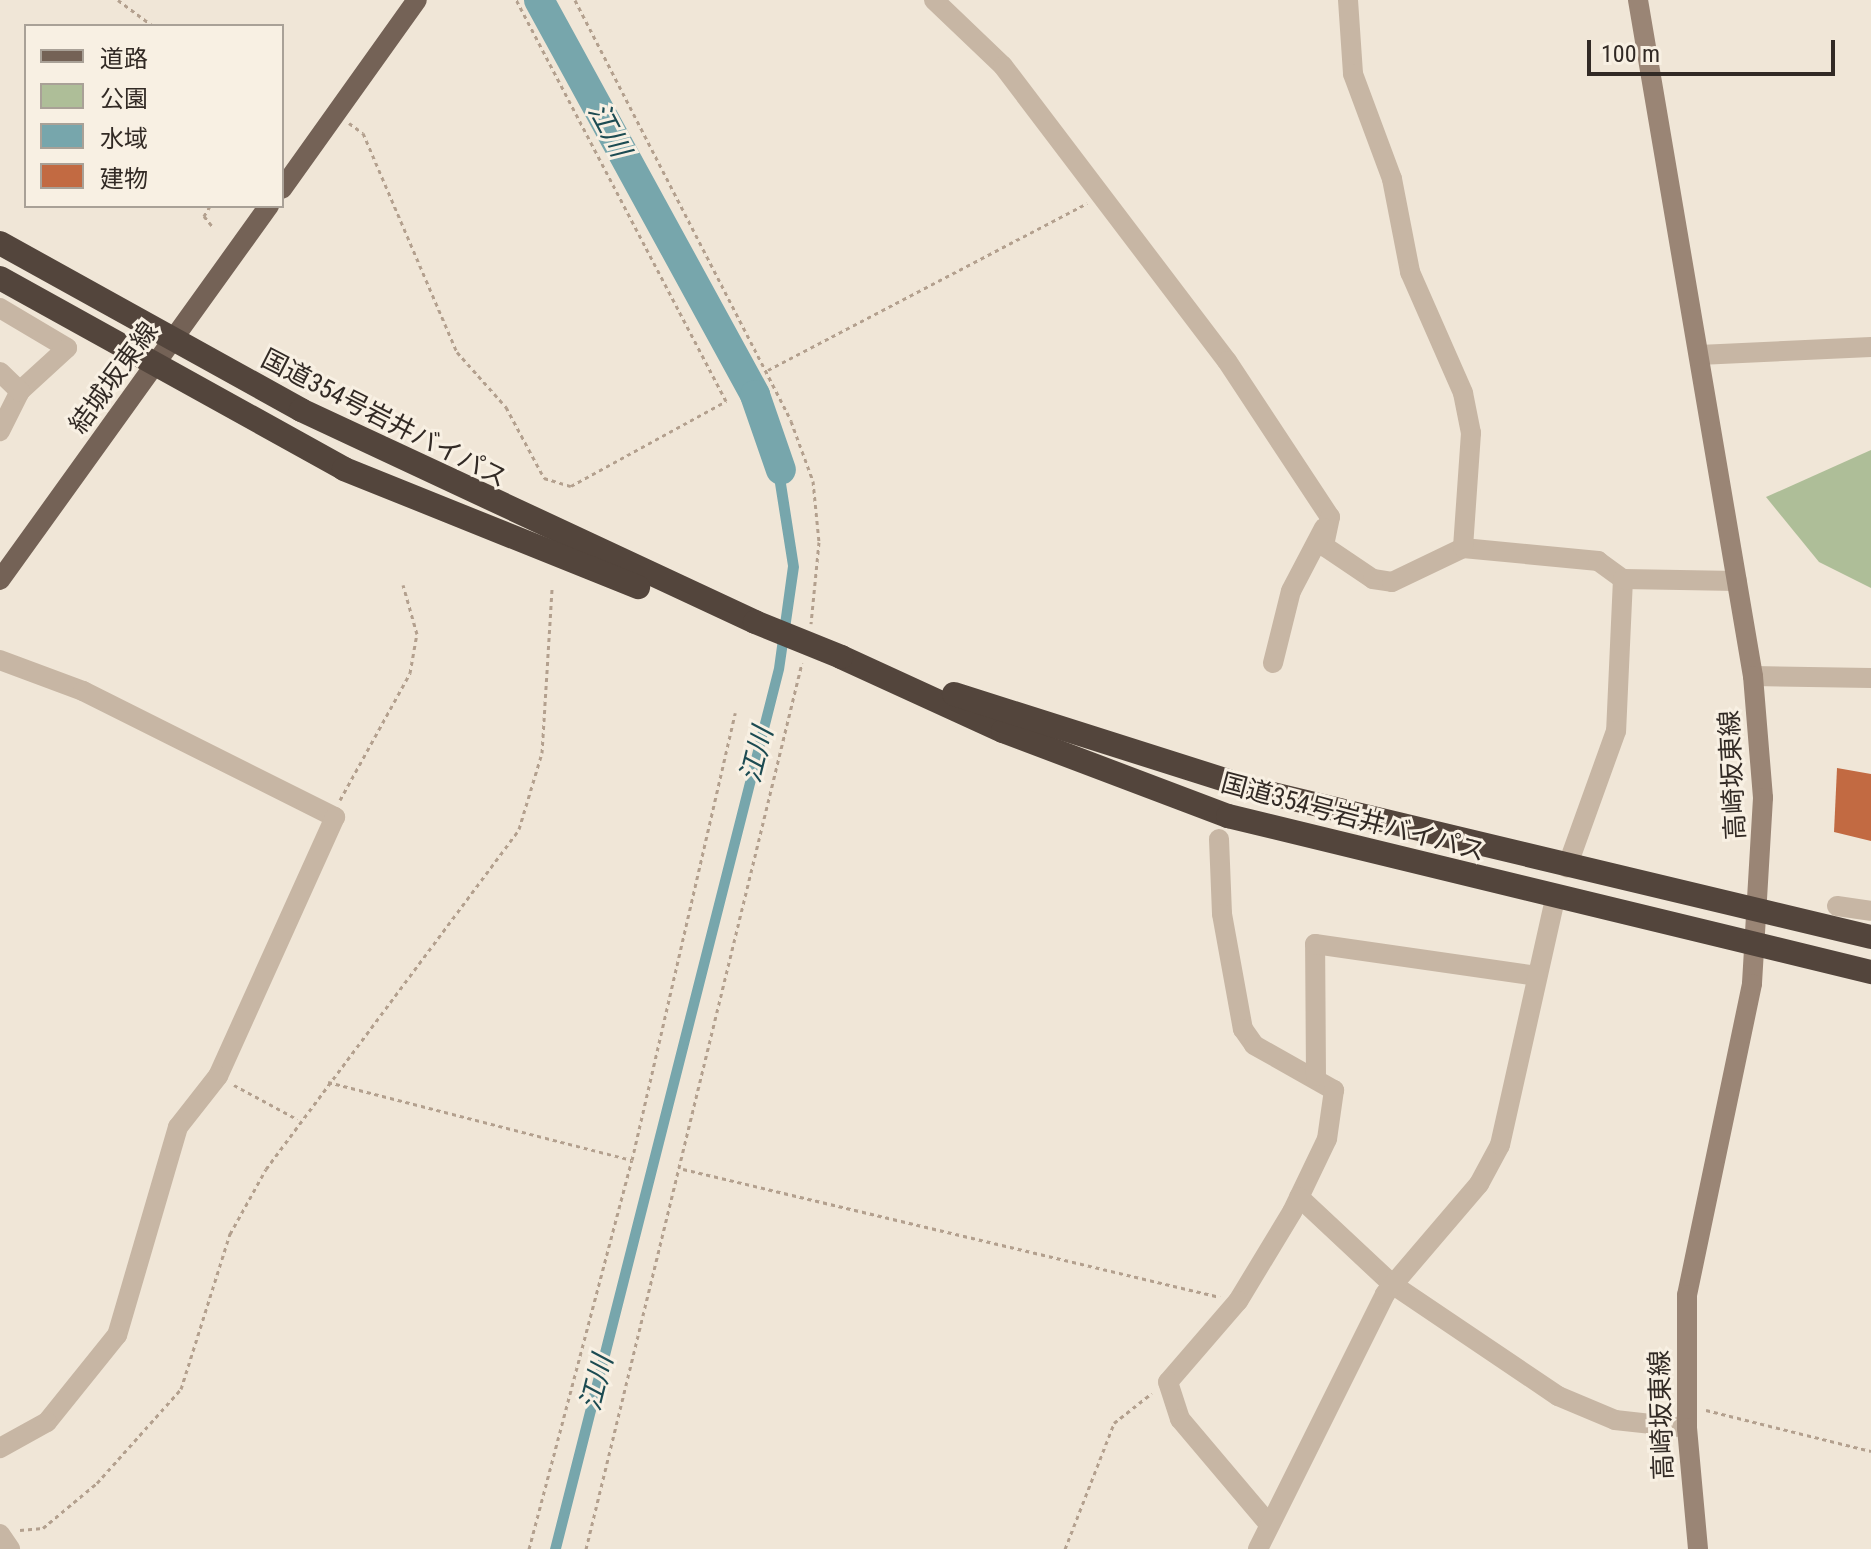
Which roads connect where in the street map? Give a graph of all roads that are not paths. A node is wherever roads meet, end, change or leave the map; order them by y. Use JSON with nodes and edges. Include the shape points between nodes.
{"nodes":[{"id":1,"x":417,"y":0,"type":"edge"},
{"id":2,"x":934,"y":0,"type":"edge"},
{"id":3,"x":1348,"y":0,"type":"edge"},
{"id":4,"x":1638,"y":0,"type":"edge"},
{"id":5,"x":284,"y":186,"type":"edge"},
{"id":6,"x":268,"y":208,"type":"edge"},
{"id":7,"x":0,"y":243,"type":"edge"},
{"id":8,"x":0,"y":278,"type":"edge"},
{"id":9,"x":0,"y":308,"type":"edge"},
{"id":10,"x":172,"y":342,"type":"junction"},
{"id":11,"x":1871,"y":347,"type":"edge"},
{"id":12,"x":1699,"y":355,"type":"junction"},
{"id":13,"x":154,"y":367,"type":"junction"},
{"id":14,"x":0,"y":372,"type":"edge"},
{"id":15,"x":10,"y":392,"type":"edge"},
{"id":16,"x":0,"y":431,"type":"edge"},
{"id":17,"x":1330,"y":517,"type":"junction"},
{"id":18,"x":1463,"y":548,"type":"junction"},
{"id":19,"x":1623,"y":579,"type":"junction"},
{"id":20,"x":0,"y":580,"type":"edge"},
{"id":21,"x":1737,"y":581,"type":"junction"},
{"id":22,"x":755,"y":622,"type":"junction"},
{"id":23,"x":841,"y":657,"type":"junction"},
{"id":24,"x":0,"y":660,"type":"edge"},
{"id":25,"x":1273,"y":663,"type":"dead end"},
{"id":26,"x":1753,"y":676,"type":"junction"},
{"id":27,"x":1871,"y":678,"type":"edge"},
{"id":28,"x":1219,"y":839,"type":"dead end"},
{"id":29,"x":1567,"y":867,"type":"junction"},
{"id":30,"x":1555,"y":899,"type":"junction"},
{"id":31,"x":1837,"y":906,"type":"dead end"},
{"id":32,"x":1871,"y":911,"type":"edge"},
{"id":33,"x":1762,"y":913,"type":"junction"},
{"id":34,"x":1871,"y":937,"type":"edge"},
{"id":35,"x":1758,"y":947,"type":"junction"},
{"id":36,"x":1871,"y":972,"type":"edge"},
{"id":37,"x":1537,"y":976,"type":"junction"},
{"id":38,"x":1316,"y":1076,"type":"junction"},
{"id":39,"x":1299,"y":1197,"type":"junction"},
{"id":40,"x":1392,"y":1284,"type":"junction"},
{"id":41,"x":1687,"y":1421,"type":"junction"},
{"id":42,"x":0,"y":1448,"type":"edge"},
{"id":43,"x":1268,"y":1523,"type":"junction"},
{"id":44,"x":1258,"y":1549,"type":"edge"},
{"id":45,"x":1698,"y":1549,"type":"edge"}],
"edges":[{"from":1,"to":5,"type":"main road"},
{"from":2,"to":17,"type":"street","via":[[1003,66],[1097,198],[1227,361]]},
{"from":3,"to":18,"type":"street","via":[[1353,74],[1392,179],[1410,272],[1463,393],[1471,433]]},
{"from":4,"to":12,"type":"main road","name":"高崎坂東線"},
{"from":6,"to":10,"type":"main road","name":"結城坂東線"},
{"from":7,"to":10,"type":"highway","name":"国道354号岩井バイパス"},
{"from":8,"to":13,"type":"highway","name":"国道354号岩井バイパス"},
{"from":9,"to":15,"type":"street","via":[[67,348]]},
{"from":10,"to":13,"type":"main road","name":"結城坂東線"},
{"from":10,"to":22,"type":"highway","name":"国道354号岩井バイパス","via":[[461,490]]},
{"from":11,"to":12,"type":"street"},
{"from":12,"to":21,"type":"main road","name":"高崎坂東線"},
{"from":13,"to":20,"type":"main road","name":"結城坂東線"},
{"from":13,"to":22,"type":"highway","name":"国道354号岩井バイパス","via":[[344,469],[493,534]]},
{"from":14,"to":15,"type":"street"},
{"from":15,"to":16,"type":"street"},
{"from":17,"to":18,"type":"street","via":[[1324,546],[1373,579],[1392,582]]},
{"from":17,"to":25,"type":"street","via":[[1291,591]]},
{"from":18,"to":19,"type":"street","via":[[1598,561]]},
{"from":19,"to":21,"type":"street"},
{"from":19,"to":29,"type":"street","via":[[1616,731]]},
{"from":21,"to":26,"type":"main road","name":"高崎坂東線"},
{"from":22,"to":23,"type":"highway","name":"国道354号岩井バイパス","bridge":true},
{"from":23,"to":29,"type":"highway","name":"国道354号岩井バイパス","via":[[1256,790]]},
{"from":23,"to":30,"type":"highway","name":"国道354号岩井バイパス","via":[[1180,801]]},
{"from":24,"to":42,"type":"street","via":[[83,691],[335,817],[218,1076],[178,1127],[117,1335],[47,1422]]},
{"from":26,"to":27,"type":"street"},
{"from":26,"to":33,"type":"main road","name":"高崎坂東線"},
{"from":28,"to":38,"type":"street","via":[[1222,914],[1243,1029],[1254,1045]]},
{"from":29,"to":33,"type":"highway","name":"国道354号岩井バイパス"},
{"from":30,"to":35,"type":"highway","name":"国道354号岩井バイパス"},
{"from":30,"to":37,"type":"street"},
{"from":31,"to":32,"type":"street"},
{"from":33,"to":34,"type":"highway","name":"国道354号岩井バイパス"},
{"from":33,"to":35,"type":"main road","name":"高崎坂東線"},
{"from":35,"to":36,"type":"highway","name":"国道354号岩井バイパス"},
{"from":35,"to":41,"type":"main road","name":"高崎坂東線","via":[[1694,1240]]},
{"from":37,"to":38,"type":"street","via":[[1315,944]]},
{"from":37,"to":40,"type":"street","via":[[1500,1145],[1479,1184]]},
{"from":38,"to":39,"type":"street","via":[[1334,1090],[1333,1120]]},
{"from":39,"to":40,"type":"street"},
{"from":39,"to":43,"type":"street","via":[[1238,1301],[1168,1382],[1180,1419]]},
{"from":40,"to":41,"type":"street","via":[[1558,1396],[1615,1420]]},
{"from":40,"to":43,"type":"street"},
{"from":41,"to":45,"type":"main road","name":"高崎坂東線"},
{"from":43,"to":44,"type":"street"}]}
